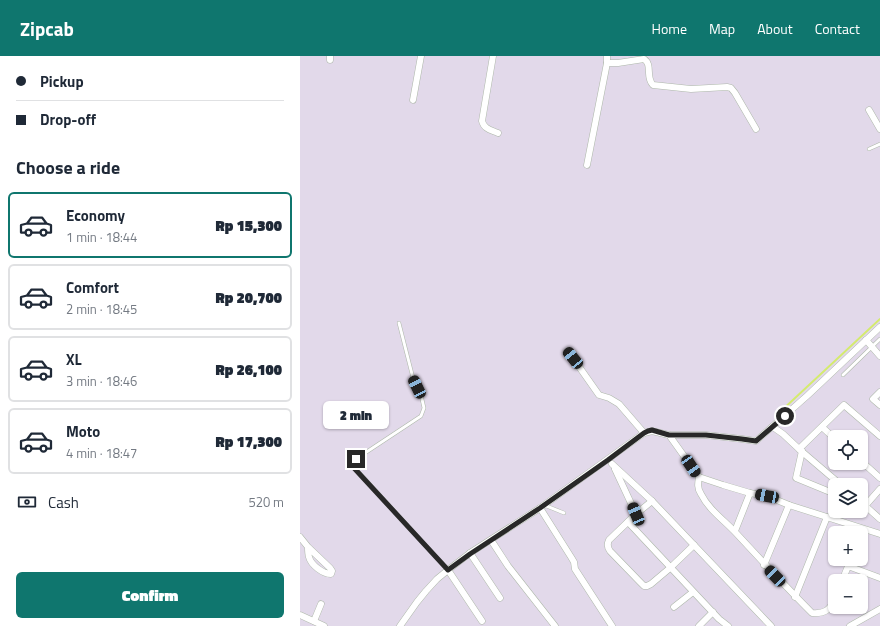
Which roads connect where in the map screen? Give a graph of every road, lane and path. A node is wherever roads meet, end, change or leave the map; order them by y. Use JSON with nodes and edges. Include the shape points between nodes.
{"nodes":[{"id":1,"x":421,"y":56,"type":"edge"},
{"id":2,"x":493,"y":56,"type":"edge"},
{"id":3,"x":607,"y":56,"type":"edge"},
{"id":4,"x":646,"y":57,"type":"edge"},
{"id":5,"x":606,"y":63,"type":"junction"},
{"id":6,"x":413,"y":100,"type":"dead end"},
{"id":7,"x":869,"y":110,"type":"dead end"},
{"id":8,"x":756,"y":129,"type":"dead end"},
{"id":9,"x":880,"y":129,"type":"edge"},
{"id":10,"x":498,"y":133,"type":"dead end"},
{"id":11,"x":880,"y":144,"type":"edge"},
{"id":12,"x":868,"y":149,"type":"dead end"},
{"id":13,"x":587,"y":165,"type":"dead end"},
{"id":14,"x":399,"y":323,"type":"dead end"},
{"id":15,"x":880,"y":327,"type":"edge"},
{"id":16,"x":880,"y":339,"type":"edge"},
{"id":17,"x":866,"y":340,"type":"junction"},
{"id":18,"x":872,"y":347,"type":"junction"},
{"id":19,"x":568,"y":351,"type":"dead end"},
{"id":20,"x":880,"y":356,"type":"edge"},
{"id":21,"x":843,"y":375,"type":"dead end"},
{"id":22,"x":880,"y":392,"type":"edge"},
{"id":23,"x":880,"y":405,"type":"edge"},
{"id":24,"x":773,"y":426,"type":"junction"},
{"id":25,"x":822,"y":428,"type":"junction"},
{"id":26,"x":644,"y":433,"type":"junction"},
{"id":27,"x":828,"y":433,"type":"edge"},
{"id":28,"x":669,"y":435,"type":"junction"},
{"id":29,"x":880,"y":436,"type":"edge"},
{"id":30,"x":801,"y":450,"type":"junction"},
{"id":31,"x":610,"y":462,"type":"junction"},
{"id":32,"x":868,"y":467,"type":"edge"},
{"id":33,"x":699,"y":477,"type":"junction"},
{"id":34,"x":833,"y":478,"type":"edge"},
{"id":35,"x":880,"y":478,"type":"edge"},
{"id":36,"x":880,"y":489,"type":"edge"},
{"id":37,"x":828,"y":491,"type":"edge"},
{"id":38,"x":750,"y":493,"type":"junction"},
{"id":39,"x":868,"y":499,"type":"edge"},
{"id":40,"x":652,"y":501,"type":"junction"},
{"id":41,"x":788,"y":505,"type":"junction"},
{"id":42,"x":542,"y":506,"type":"junction"},
{"id":43,"x":868,"y":509,"type":"edge"},
{"id":44,"x":564,"y":513,"type":"dead end"},
{"id":45,"x":636,"y":514,"type":"junction"},
{"id":46,"x":827,"y":517,"type":"junction"},
{"id":47,"x":880,"y":519,"type":"edge"},
{"id":48,"x":628,"y":522,"type":"junction"},
{"id":49,"x":853,"y":526,"type":"edge"},
{"id":50,"x":735,"y":531,"type":"junction"},
{"id":51,"x":868,"y":531,"type":"edge"},
{"id":52,"x":880,"y":534,"type":"edge"},
{"id":53,"x":300,"y":537,"type":"edge"},
{"id":54,"x":491,"y":540,"type":"junction"},
{"id":55,"x":694,"y":545,"type":"junction"},
{"id":56,"x":308,"y":547,"type":"junction"},
{"id":57,"x":470,"y":554,"type":"junction"},
{"id":58,"x":764,"y":565,"type":"junction"},
{"id":59,"x":848,"y":566,"type":"joint"},
{"id":60,"x":670,"y":568,"type":"junction"},
{"id":61,"x":448,"y":570,"type":"junction"},
{"id":62,"x":845,"y":574,"type":"edge"},
{"id":63,"x":880,"y":578,"type":"edge"},
{"id":64,"x":693,"y":592,"type":"junction"},
{"id":65,"x":795,"y":597,"type":"junction"},
{"id":66,"x":500,"y":598,"type":"dead end"},
{"id":67,"x":321,"y":604,"type":"dead end"},
{"id":68,"x":674,"y":607,"type":"dead end"},
{"id":69,"x":880,"y":609,"type":"edge"},
{"id":70,"x":828,"y":610,"type":"edge"},
{"id":71,"x":713,"y":612,"type":"junction"},
{"id":72,"x":300,"y":615,"type":"edge"},
{"id":73,"x":314,"y":621,"type":"junction"},
{"id":74,"x":482,"y":622,"type":"dead end"},
{"id":75,"x":853,"y":625,"type":"edge"},
{"id":76,"x":324,"y":626,"type":"edge"},
{"id":77,"x":400,"y":626,"type":"edge"},
{"id":78,"x":555,"y":626,"type":"edge"},
{"id":79,"x":612,"y":626,"type":"edge"},
{"id":80,"x":699,"y":626,"type":"edge"},
{"id":81,"x":728,"y":626,"type":"edge"},
{"id":82,"x":771,"y":626,"type":"edge"},
{"id":83,"x":862,"y":626,"type":"edge"}],
"edges":[{"from":1,"to":6,"type":"street"},
{"from":2,"to":10,"type":"street","via":[[482,121],[486,129]]},
{"from":3,"to":5,"type":"street"},
{"from":4,"to":5,"type":"street"},
{"from":4,"to":8,"type":"street","via":[[653,85],[691,89],[731,88]]},
{"from":5,"to":13,"type":"street"},
{"from":7,"to":9,"type":"street"},
{"from":11,"to":12,"type":"lane"},
{"from":14,"to":61,"type":"lane","via":[[413,378],[424,408],[421,416],[356,459],[354,468]]},
{"from":15,"to":17,"type":"street"},
{"from":16,"to":18,"type":"lane"},
{"from":17,"to":18,"type":"street"},
{"from":17,"to":24,"type":"street"},
{"from":18,"to":20,"type":"street"},
{"from":18,"to":21,"type":"lane"},
{"from":19,"to":26,"type":"street","via":[[599,395],[619,404]]},
{"from":22,"to":23,"type":"street","via":[[873,399]]},
{"from":24,"to":28,"type":"street","via":[[756,441],[706,435]]},
{"from":24,"to":30,"type":"street"},
{"from":25,"to":27,"type":"street"},
{"from":25,"to":29,"type":"street","via":[[844,405]]},
{"from":25,"to":30,"type":"street"},
{"from":26,"to":28,"type":"street","via":[[652,430]]},
{"from":26,"to":31,"type":"street"},
{"from":28,"to":33,"type":"street"},
{"from":30,"to":34,"type":"street"},
{"from":30,"to":37,"type":"street","via":[[796,478]]},
{"from":31,"to":40,"type":"street"},
{"from":31,"to":42,"type":"street"},
{"from":31,"to":45,"type":"street"},
{"from":32,"to":35,"type":"street"},
{"from":33,"to":38,"type":"street"},
{"from":33,"to":50,"type":"street","via":[[697,484],[704,500],[713,512]]},
{"from":36,"to":39,"type":"street"},
{"from":38,"to":41,"type":"street","via":[[767,496]]},
{"from":38,"to":50,"type":"street"},
{"from":40,"to":45,"type":"street"},
{"from":40,"to":55,"type":"street"},
{"from":41,"to":46,"type":"street"},
{"from":41,"to":58,"type":"street"},
{"from":42,"to":44,"type":"lane"},
{"from":42,"to":54,"type":"street"},
{"from":42,"to":79,"type":"street","via":[[574,562],[575,569]]},
{"from":43,"to":47,"type":"street"},
{"from":45,"to":48,"type":"street"},
{"from":46,"to":49,"type":"street"},
{"from":46,"to":65,"type":"street"},
{"from":48,"to":60,"type":"street"},
{"from":48,"to":60,"type":"street","via":[[609,540],[610,551],[644,586],[651,584]]},
{"from":50,"to":58,"type":"street"},
{"from":51,"to":52,"type":"street"},
{"from":53,"to":56,"type":"street"},
{"from":54,"to":57,"type":"street"},
{"from":54,"to":78,"type":"street"},
{"from":55,"to":60,"type":"street"},
{"from":55,"to":82,"type":"street"},
{"from":56,"to":56,"type":"street","via":[[309,559],[313,564],[326,574],[331,574],[330,568]]},
{"from":57,"to":61,"type":"street"},
{"from":57,"to":66,"type":"street"},
{"from":58,"to":65,"type":"street"},
{"from":59,"to":62,"type":"street"},
{"from":59,"to":63,"type":"street"},
{"from":60,"to":64,"type":"street"},
{"from":61,"to":74,"type":"street"},
{"from":61,"to":77,"type":"street","via":[[426,591]]},
{"from":64,"to":68,"type":"street"},
{"from":64,"to":71,"type":"street"},
{"from":65,"to":70,"type":"street","via":[[812,613],[824,613]]},
{"from":67,"to":73,"type":"street"},
{"from":69,"to":75,"type":"street"},
{"from":71,"to":80,"type":"street"},
{"from":71,"to":81,"type":"street"},
{"from":72,"to":73,"type":"street"},
{"from":73,"to":76,"type":"street"},
{"from":75,"to":83,"type":"street"}]}
